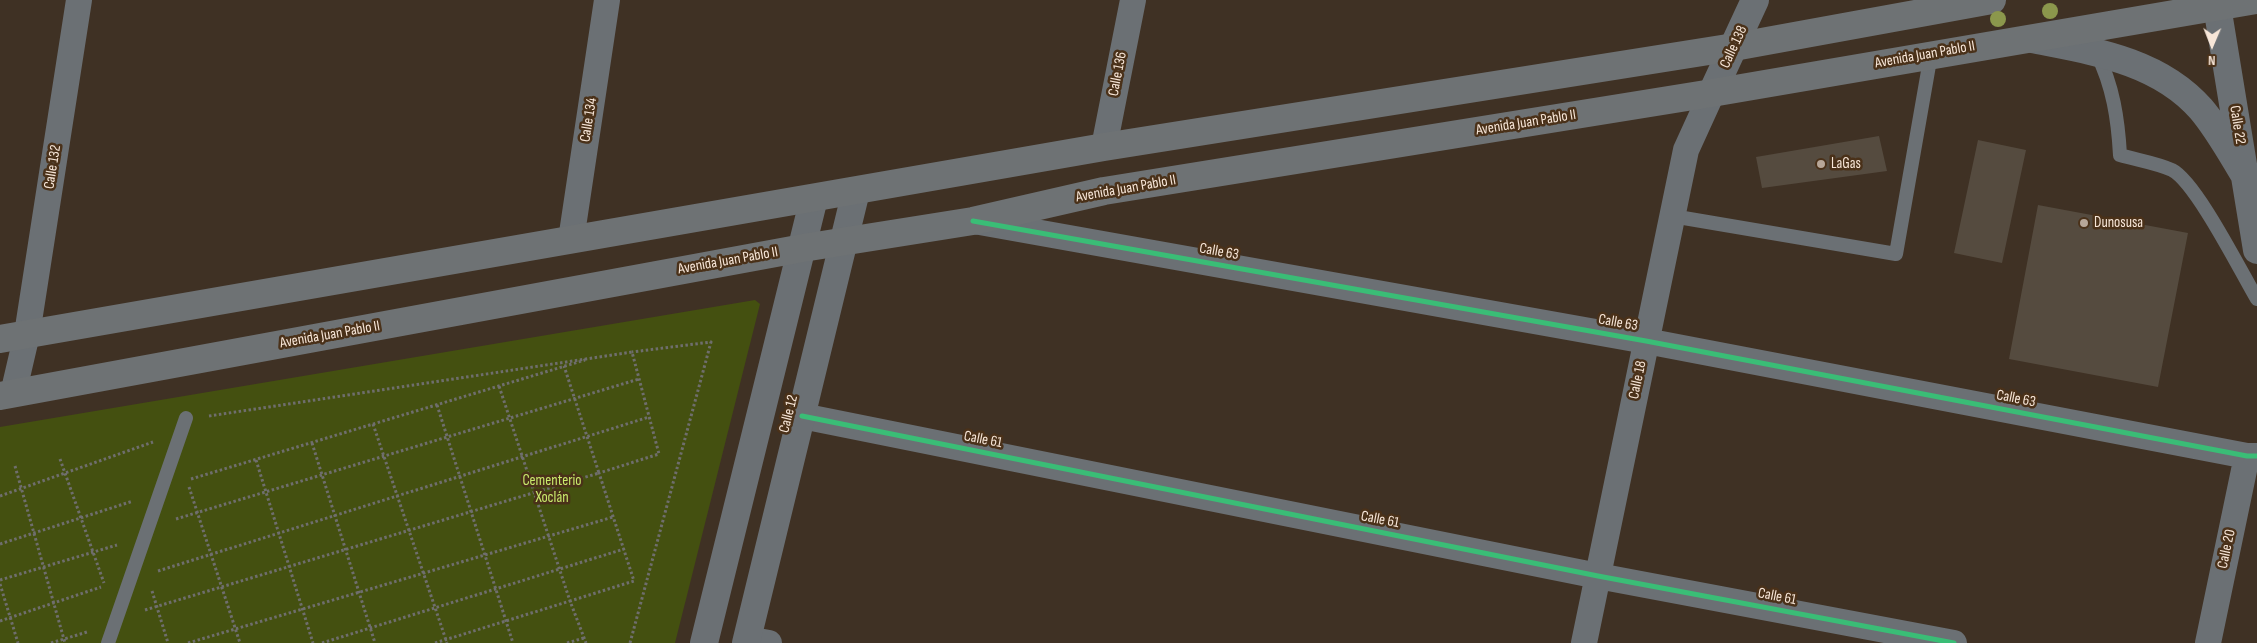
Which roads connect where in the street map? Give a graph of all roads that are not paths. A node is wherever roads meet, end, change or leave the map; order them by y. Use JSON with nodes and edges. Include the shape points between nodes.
{"nodes":[{"id":1,"x":79,"y":0,"type":"edge"},
{"id":2,"x":607,"y":0,"type":"edge"},
{"id":3,"x":1132,"y":0,"type":"edge"},
{"id":4,"x":1754,"y":0,"type":"edge"},
{"id":5,"x":1992,"y":0,"type":"edge"},
{"id":6,"x":2256,"y":0,"type":"edge"},
{"id":7,"x":2217,"y":3,"type":"edge"},
{"id":8,"x":2028,"y":38,"type":"junction"},
{"id":9,"x":1734,"y":47,"type":"junction"},
{"id":10,"x":2096,"y":51,"type":"junction"},
{"id":11,"x":1932,"y":54,"type":"junction"},
{"id":12,"x":1712,"y":93,"type":"junction"},
{"id":13,"x":1104,"y":147,"type":"junction"},
{"id":14,"x":2245,"y":176,"type":"junction"},
{"id":15,"x":856,"y":191,"type":"junction"},
{"id":16,"x":814,"y":198,"type":"junction"},
{"id":17,"x":1672,"y":216,"type":"junction"},
{"id":18,"x":973,"y":221,"type":"junction"},
{"id":19,"x":570,"y":240,"type":"junction"},
{"id":20,"x":845,"y":241,"type":"junction"},
{"id":21,"x":802,"y":248,"type":"junction"},
{"id":22,"x":2257,"y":250,"type":"edge"},
{"id":23,"x":2257,"y":299,"type":"edge"},
{"id":24,"x":27,"y":334,"type":"junction"},
{"id":25,"x":0,"y":339,"type":"edge"},
{"id":26,"x":1646,"y":341,"type":"junction"},
{"id":27,"x":6,"y":395,"type":"edge"},
{"id":28,"x":802,"y":416,"type":"junction"},
{"id":29,"x":186,"y":418,"type":"dead end"},
{"id":30,"x":2252,"y":456,"type":"edge"},
{"id":31,"x":1598,"y":576,"type":"junction"},
{"id":32,"x":754,"y":642,"type":"edge"},
{"id":33,"x":108,"y":643,"type":"edge"},
{"id":34,"x":704,"y":643,"type":"edge"},
{"id":35,"x":1584,"y":643,"type":"edge"},
{"id":36,"x":1954,"y":643,"type":"edge"},
{"id":37,"x":2208,"y":643,"type":"edge"}],
"edges":[{"from":1,"to":24,"type":"street","name":"Calle 132"},
{"from":2,"to":19,"type":"street","name":"Calle 134"},
{"from":3,"to":13,"type":"street","name":"Calle 136"},
{"from":4,"to":9,"type":"street","name":"Calle 138"},
{"from":5,"to":9,"type":"main road"},
{"from":6,"to":7,"type":"main road","name":"Avenida Juan Pablo II"},
{"from":7,"to":8,"type":"main road","name":"Avenida Juan Pablo II"},
{"from":7,"to":14,"type":"street","name":"Calle 22"},
{"from":8,"to":10,"type":"street"},
{"from":8,"to":11,"type":"main road","name":"Avenida Juan Pablo II"},
{"from":9,"to":12,"type":"street","name":"Calle 138"},
{"from":9,"to":13,"type":"main road"},
{"from":10,"to":14,"type":"street","via":[[2161,76],[2183,92],[2201,109]]},
{"from":10,"to":23,"type":"lane","via":[[2108,74],[2117,117],[2120,155],[2172,170],[2184,180]]},
{"from":11,"to":12,"type":"main road","name":"Avenida Juan Pablo II"},
{"from":11,"to":17,"type":"lane","via":[[1896,254]]},
{"from":12,"to":17,"type":"street","name":"Calle 18","via":[[1686,150]]},
{"from":12,"to":18,"type":"main road","name":"Avenida Juan Pablo II","via":[[1104,191]]},
{"from":13,"to":15,"type":"main road"},
{"from":14,"to":22,"type":"street","name":"Calle 22"},
{"from":15,"to":16,"type":"main road"},
{"from":15,"to":20,"type":"street","name":"Calle 12"},
{"from":16,"to":19,"type":"main road"},
{"from":16,"to":21,"type":"street","name":"Calle 12"},
{"from":17,"to":26,"type":"street","name":"Calle 18"},
{"from":18,"to":20,"type":"main road","name":"Avenida Juan Pablo II"},
{"from":18,"to":26,"type":"street","name":"Calle 63"},
{"from":19,"to":24,"type":"main road"},
{"from":20,"to":21,"type":"main road","name":"Avenida Juan Pablo II"},
{"from":20,"to":28,"type":"street","name":"Calle 12"},
{"from":21,"to":27,"type":"main road","name":"Avenida Juan Pablo II"},
{"from":21,"to":34,"type":"street","name":"Calle 12"},
{"from":24,"to":25,"type":"main road"},
{"from":24,"to":27,"type":"street","name":"Calle 132"},
{"from":26,"to":30,"type":"street","name":"Calle 63"},
{"from":26,"to":31,"type":"street","name":"Calle 18"},
{"from":28,"to":31,"type":"street","name":"Calle 61"},
{"from":28,"to":32,"type":"street","name":"Calle 12"},
{"from":29,"to":33,"type":"lane"},
{"from":30,"to":37,"type":"street","name":"Calle 20"},
{"from":31,"to":35,"type":"street","name":"Calle 18"},
{"from":31,"to":36,"type":"street","name":"Calle 61"}]}
